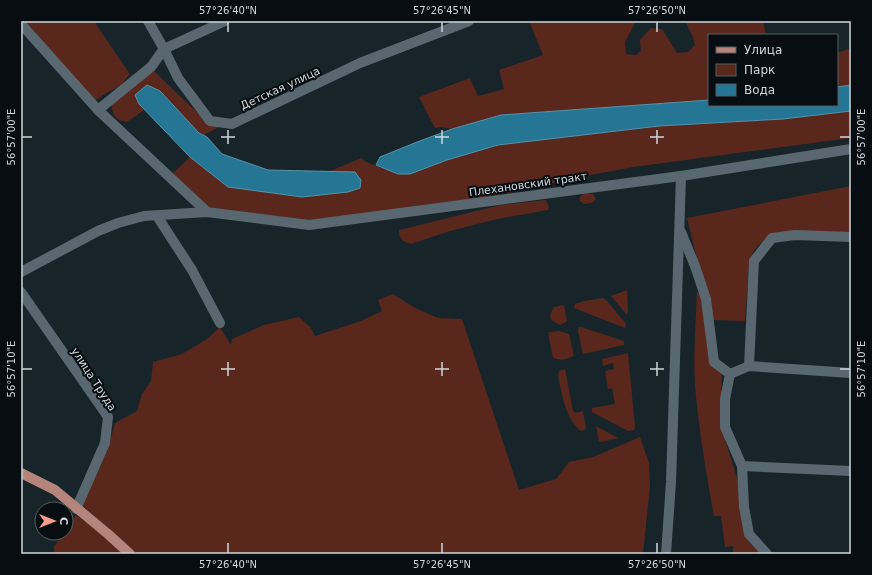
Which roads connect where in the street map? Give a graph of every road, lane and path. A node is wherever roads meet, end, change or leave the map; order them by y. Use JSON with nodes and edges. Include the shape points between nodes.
{"nodes":[{"id":1,"x":148,"y":21,"type":"edge"},
{"id":2,"x":225,"y":21,"type":"edge"},
{"id":3,"x":469,"y":21,"type":"edge"},
{"id":4,"x":21,"y":24,"type":"edge"},
{"id":5,"x":164,"y":49,"type":"junction"},
{"id":6,"x":98,"y":110,"type":"junction"},
{"id":7,"x":851,"y":148,"type":"edge"},
{"id":8,"x":681,"y":176,"type":"junction"},
{"id":9,"x":207,"y":212,"type":"junction"},
{"id":10,"x":157,"y":216,"type":"junction"},
{"id":11,"x":680,"y":228,"type":"junction"},
{"id":12,"x":851,"y":237,"type":"edge"},
{"id":13,"x":21,"y":272,"type":"edge"},
{"id":14,"x":21,"y":292,"type":"edge"},
{"id":15,"x":220,"y":323,"type":"dead end"},
{"id":16,"x":749,"y":366,"type":"junction"},
{"id":17,"x":851,"y":373,"type":"edge"},
{"id":18,"x":730,"y":374,"type":"junction"},
{"id":19,"x":742,"y":466,"type":"junction"},
{"id":20,"x":851,"y":471,"type":"edge"},
{"id":21,"x":21,"y":473,"type":"edge"},
{"id":22,"x":76,"y":508,"type":"junction"},
{"id":23,"x":130,"y":554,"type":"edge"},
{"id":24,"x":666,"y":554,"type":"edge"},
{"id":25,"x":767,"y":554,"type":"edge"}],
"edges":[{"from":1,"to":5,"type":"street","name":"Детская улица"},
{"from":2,"to":5,"type":"street"},
{"from":3,"to":5,"type":"street","name":"Детская улица","via":[[360,64],[232,124],[210,121],[178,78]]},
{"from":4,"to":6,"type":"street"},
{"from":5,"to":6,"type":"street","via":[[151,67]]},
{"from":6,"to":9,"type":"street"},
{"from":7,"to":8,"type":"street","name":"Плехановский тракт"},
{"from":8,"to":9,"type":"street","name":"Плехановский тракт","via":[[308,225]]},
{"from":8,"to":11,"type":"street"},
{"from":9,"to":10,"type":"street","name":"Плехановский тракт"},
{"from":10,"to":13,"type":"street","name":"Плехановский тракт","via":[[144,216],[98,231]]},
{"from":10,"to":15,"type":"street","via":[[192,270]]},
{"from":11,"to":18,"type":"street","via":[[706,299],[714,362]]},
{"from":11,"to":24,"type":"street"},
{"from":12,"to":16,"type":"street","via":[[772,238],[754,261]]},
{"from":14,"to":22,"type":"street","name":"улица Труда","via":[[108,417],[105,443]]},
{"from":16,"to":17,"type":"street"},
{"from":16,"to":18,"type":"street"},
{"from":18,"to":19,"type":"street","via":[[725,427]]},
{"from":19,"to":20,"type":"street"},
{"from":19,"to":25,"type":"street","via":[[744,507],[749,534]]},
{"from":21,"to":22,"type":"main road","via":[[55,490]]},
{"from":22,"to":23,"type":"main road"}]}
